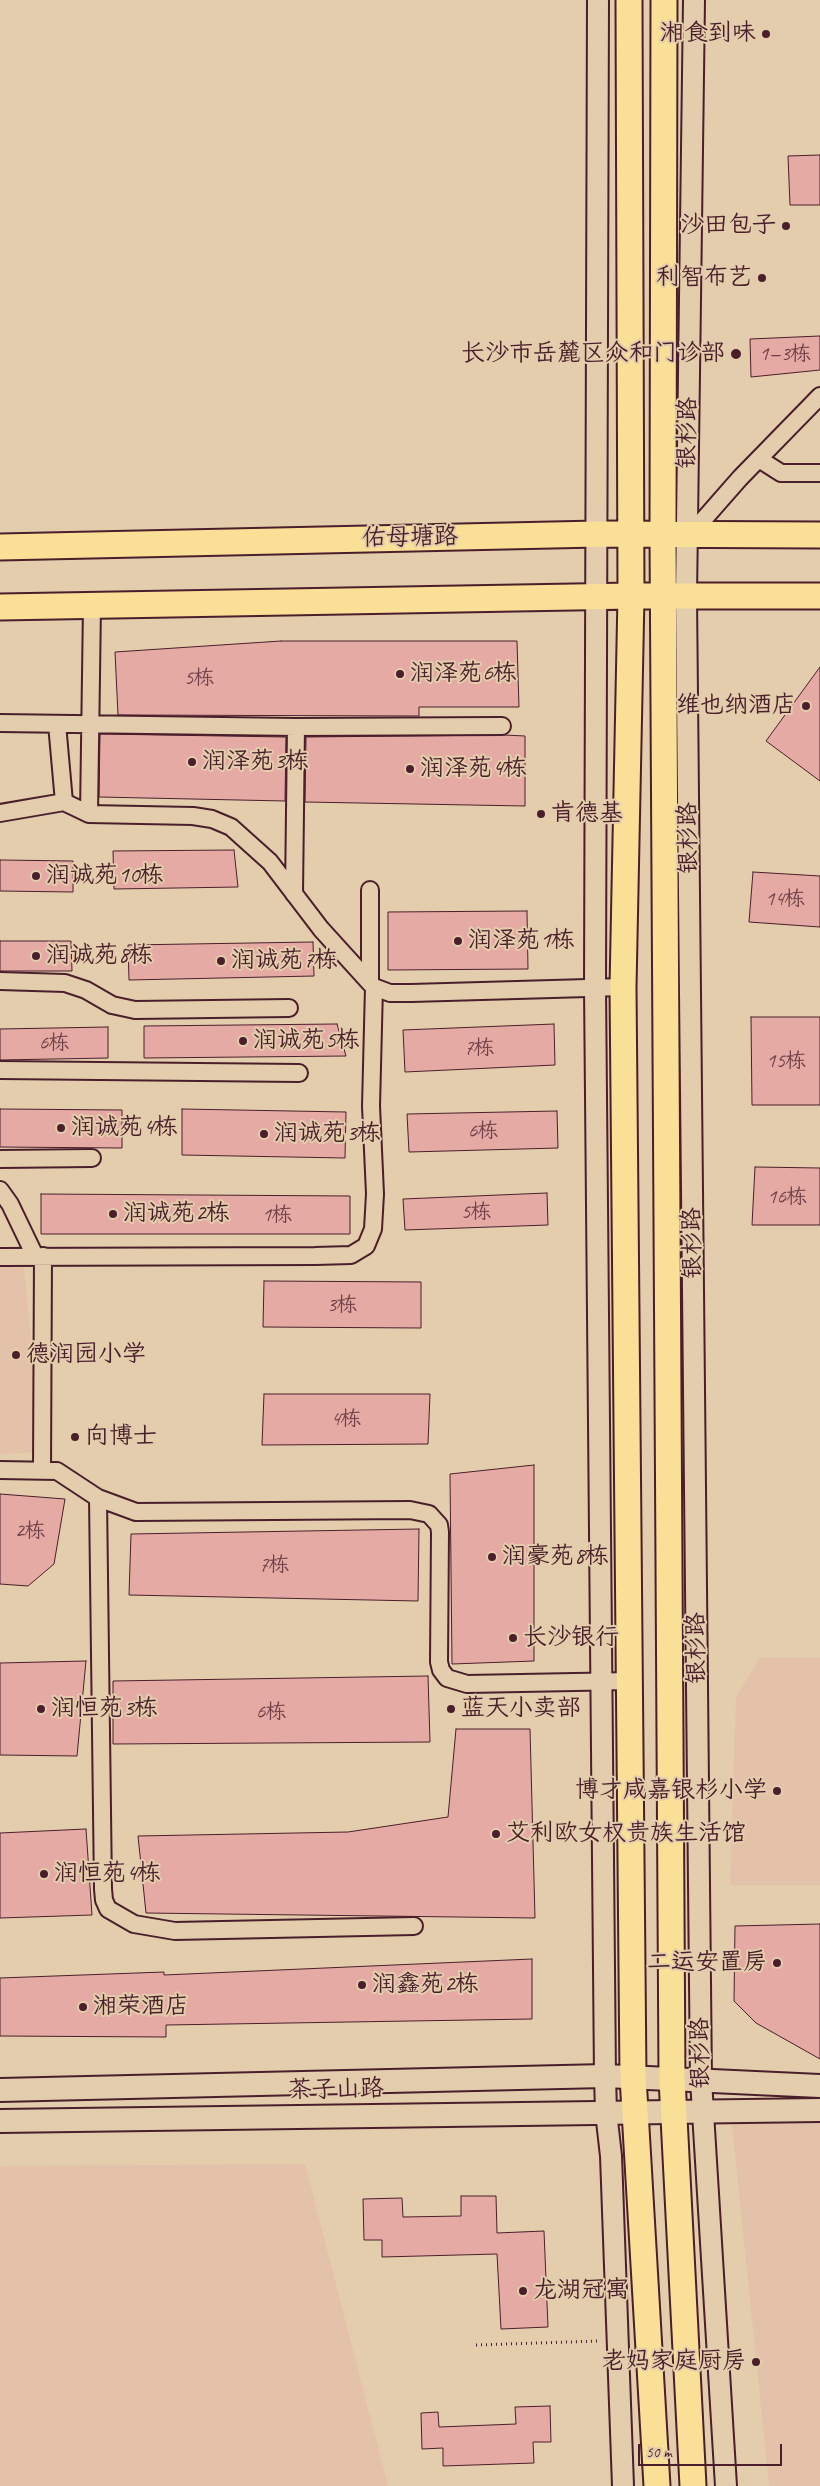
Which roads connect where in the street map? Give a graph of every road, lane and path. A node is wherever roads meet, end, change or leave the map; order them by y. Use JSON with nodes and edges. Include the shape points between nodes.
{"nodes":[{"id":1,"x":598,"y":0,"type":"edge"},
{"id":2,"x":629,"y":0,"type":"edge"},
{"id":3,"x":664,"y":0,"type":"edge"},
{"id":4,"x":694,"y":0,"type":"edge"},
{"id":5,"x":820,"y":396,"type":"edge"},
{"id":6,"x":758,"y":459,"type":"junction"},
{"id":7,"x":820,"y":473,"type":"edge"},
{"id":8,"x":598,"y":534,"type":"junction"},
{"id":9,"x":630,"y":534,"type":"junction"},
{"id":10,"x":680,"y":535,"type":"junction"},
{"id":11,"x":820,"y":536,"type":"edge"},
{"id":12,"x":0,"y":546,"type":"edge"},
{"id":13,"x":630,"y":596,"type":"junction"},
{"id":14,"x":675,"y":596,"type":"junction"},
{"id":15,"x":820,"y":596,"type":"edge"},
{"id":16,"x":598,"y":597,"type":"junction"},
{"id":17,"x":92,"y":606,"type":"junction"},
{"id":18,"x":0,"y":607,"type":"edge"},
{"id":19,"x":0,"y":723,"type":"edge"},
{"id":20,"x":89,"y":723,"type":"junction"},
{"id":21,"x":57,"y":724,"type":"junction"},
{"id":22,"x":502,"y":726,"type":"dead end"},
{"id":23,"x":296,"y":727,"type":"junction"},
{"id":24,"x":64,"y":802,"type":"junction"},
{"id":25,"x":0,"y":812,"type":"edge"},
{"id":26,"x":89,"y":814,"type":"junction"},
{"id":27,"x":370,"y":890,"type":"dead end"},
{"id":28,"x":294,"y":894,"type":"junction"},
{"id":29,"x":0,"y":982,"type":"edge"},
{"id":30,"x":372,"y":985,"type":"junction"},
{"id":31,"x":595,"y":987,"type":"junction"},
{"id":32,"x":623,"y":987,"type":"junction"},
{"id":33,"x":289,"y":1008,"type":"dead end"},
{"id":34,"x":0,"y":1070,"type":"edge"},
{"id":35,"x":299,"y":1073,"type":"dead end"},
{"id":36,"x":92,"y":1158,"type":"dead end"},
{"id":37,"x":0,"y":1159,"type":"edge"},
{"id":38,"x":0,"y":1190,"type":"edge"},
{"id":39,"x":39,"y":1256,"type":"junction"},
{"id":40,"x":0,"y":1257,"type":"edge"},
{"id":41,"x":42,"y":1469,"type":"junction"},
{"id":42,"x":0,"y":1470,"type":"edge"},
{"id":43,"x":98,"y":1498,"type":"junction"},
{"id":44,"x":602,"y":1682,"type":"junction"},
{"id":45,"x":629,"y":1682,"type":"junction"},
{"id":46,"x":414,"y":1926,"type":"dead end"},
{"id":47,"x":606,"y":2076,"type":"junction"},
{"id":48,"x":633,"y":2077,"type":"junction"},
{"id":49,"x":672,"y":2079,"type":"junction"},
{"id":50,"x":701,"y":2080,"type":"junction"},
{"id":51,"x":820,"y":2086,"type":"edge"},
{"id":52,"x":0,"y":2090,"type":"edge"},
{"id":53,"x":820,"y":2110,"type":"edge"},
{"id":54,"x":606,"y":2112,"type":"junction"},
{"id":55,"x":635,"y":2112,"type":"junction"},
{"id":56,"x":673,"y":2113,"type":"junction"},
{"id":57,"x":703,"y":2113,"type":"junction"},
{"id":58,"x":0,"y":2121,"type":"edge"},
{"id":59,"x":618,"y":2340,"type":"junction"},
{"id":60,"x":476,"y":2345,"type":"dead end"},
{"id":61,"x":623,"y":2486,"type":"edge"},
{"id":62,"x":657,"y":2486,"type":"edge"},
{"id":63,"x":693,"y":2486,"type":"edge"},
{"id":64,"x":726,"y":2486,"type":"edge"}],
"edges":[{"from":1,"to":8,"type":"street"},
{"from":2,"to":9,"type":"main road"},
{"from":3,"to":10,"type":"main road","name":"银杉路"},
{"from":4,"to":10,"type":"street","name":"银杉路"},
{"from":5,"to":6,"type":"street"},
{"from":6,"to":7,"type":"street","via":[[781,473]]},
{"from":6,"to":10,"type":"street"},
{"from":8,"to":9,"type":"main road","name":"佑母塘路"},
{"from":8,"to":12,"type":"main road","name":"佑母塘路"},
{"from":8,"to":16,"type":"street"},
{"from":9,"to":10,"type":"main road","name":"佑母塘路"},
{"from":9,"to":13,"type":"main road"},
{"from":10,"to":11,"type":"main road","name":"佑母塘路"},
{"from":10,"to":14,"type":"main road","name":"银杉路"},
{"from":13,"to":14,"type":"main road"},
{"from":13,"to":16,"type":"main road"},
{"from":13,"to":32,"type":"main road"},
{"from":14,"to":15,"type":"main road"},
{"from":14,"to":49,"type":"main road","name":"银杉路"},
{"from":14,"to":50,"type":"street","name":"银杉路"},
{"from":16,"to":17,"type":"main road"},
{"from":16,"to":31,"type":"street"},
{"from":17,"to":18,"type":"main road"},
{"from":17,"to":20,"type":"street"},
{"from":19,"to":21,"type":"street"},
{"from":20,"to":21,"type":"street"},
{"from":20,"to":23,"type":"street"},
{"from":20,"to":26,"type":"street"},
{"from":21,"to":24,"type":"street"},
{"from":22,"to":23,"type":"street"},
{"from":23,"to":28,"type":"street"},
{"from":24,"to":25,"type":"street"},
{"from":24,"to":26,"type":"street"},
{"from":26,"to":28,"type":"street","via":[[173,814],[212,819],[231,827],[270,862]]},
{"from":27,"to":30,"type":"street"},
{"from":28,"to":30,"type":"street","via":[[341,954]]},
{"from":29,"to":33,"type":"street","via":[[65,984],[86,990],[112,1005],[134,1010]]},
{"from":30,"to":31,"type":"street","via":[[390,993]]},
{"from":30,"to":39,"type":"street","via":[[373,1229],[371,1239],[359,1252],[315,1256]]},
{"from":31,"to":32,"type":"street"},
{"from":31,"to":44,"type":"street"},
{"from":32,"to":45,"type":"main road"},
{"from":34,"to":35,"type":"street"},
{"from":36,"to":37,"type":"street"},
{"from":38,"to":39,"type":"street"},
{"from":39,"to":40,"type":"street"},
{"from":39,"to":41,"type":"street"},
{"from":41,"to":42,"type":"street"},
{"from":41,"to":43,"type":"street","via":[[57,1471]]},
{"from":43,"to":44,"type":"street","via":[[136,1512],[152,1513],[410,1510],[429,1514],[439,1524],[440,1532],[440,1662],[447,1678],[467,1684]]},
{"from":43,"to":46,"type":"street","via":[[103,1889],[108,1909],[134,1924],[175,1931]]},
{"from":44,"to":45,"type":"street"},
{"from":44,"to":47,"type":"street"},
{"from":45,"to":48,"type":"main road"},
{"from":47,"to":48,"type":"main road","name":"茶子山路"},
{"from":47,"to":52,"type":"main road","name":"茶子山路"},
{"from":47,"to":54,"type":"street"},
{"from":48,"to":49,"type":"main road","name":"茶子山路"},
{"from":48,"to":55,"type":"main road"},
{"from":49,"to":50,"type":"main road","name":"茶子山路"},
{"from":49,"to":56,"type":"main road","name":"银杉路"},
{"from":50,"to":51,"type":"main road","name":"茶子山路"},
{"from":50,"to":57,"type":"street","name":"银杉路"},
{"from":53,"to":57,"type":"main road","name":"茶子山路"},
{"from":54,"to":55,"type":"main road","name":"茶子山路"},
{"from":54,"to":58,"type":"main road","name":"茶子山路"},
{"from":54,"to":59,"type":"street","via":[[611,2156]]},
{"from":55,"to":56,"type":"main road","name":"茶子山路"},
{"from":55,"to":62,"type":"main road"},
{"from":56,"to":57,"type":"main road","name":"茶子山路"},
{"from":56,"to":63,"type":"main road","name":"银杉路"},
{"from":57,"to":64,"type":"street","name":"银杉路"},
{"from":59,"to":60,"type":"path"},
{"from":59,"to":61,"type":"street"}]}
